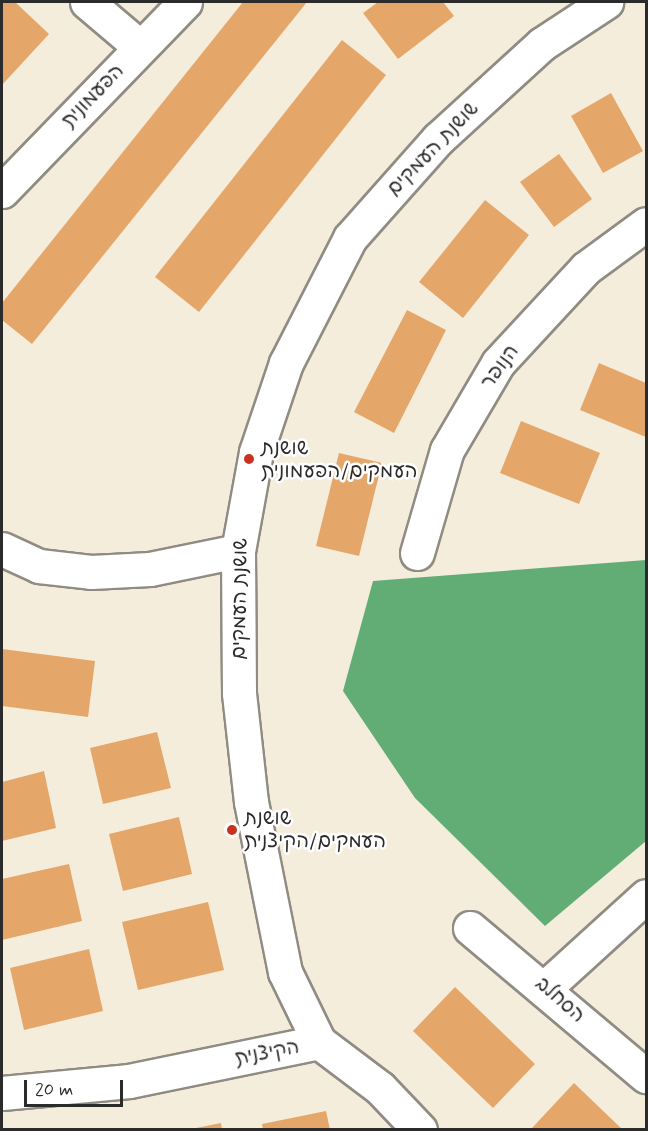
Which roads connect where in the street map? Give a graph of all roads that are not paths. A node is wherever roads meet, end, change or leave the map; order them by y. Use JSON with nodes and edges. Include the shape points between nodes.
{"nodes":[{"id":1,"x":87,"y":2,"type":"edge"},
{"id":2,"x":185,"y":2,"type":"edge"},
{"id":3,"x":606,"y":2,"type":"edge"},
{"id":4,"x":140,"y":47,"type":"junction"},
{"id":5,"x":2,"y":191,"type":"edge"},
{"id":6,"x":646,"y":224,"type":"edge"},
{"id":7,"x":2,"y":549,"type":"edge"},
{"id":8,"x":238,"y":551,"type":"junction"},
{"id":9,"x":417,"y":553,"type":"dead end"},
{"id":10,"x":646,"y":896,"type":"edge"},
{"id":11,"x":470,"y":928,"type":"dead end"},
{"id":12,"x":546,"y":987,"type":"junction"},
{"id":13,"x":319,"y":1042,"type":"junction"},
{"id":14,"x":646,"y":1076,"type":"edge"},
{"id":15,"x":2,"y":1093,"type":"edge"},
{"id":16,"x":420,"y":1130,"type":"edge"}],
"edges":[{"from":1,"to":4,"type":"street"},
{"from":2,"to":4,"type":"street","name":"הפעמונית"},
{"from":3,"to":8,"type":"street","name":"שושנת העמקים","via":[[542,44],[438,139],[350,238],[286,363],[256,452]]},
{"from":4,"to":5,"type":"street","name":"הפעמונית"},
{"from":6,"to":9,"type":"street","name":"הנופר","via":[[586,268],[498,363],[447,450]]},
{"from":7,"to":8,"type":"street","via":[[39,566],[91,572],[150,569]]},
{"from":8,"to":13,"type":"street","name":"שושנת העמקים","via":[[239,693],[251,802],[285,972]]},
{"from":10,"to":12,"type":"street"},
{"from":11,"to":12,"type":"street","name":"הסחלב"},
{"from":12,"to":14,"type":"street","name":"הסחלב"},
{"from":13,"to":15,"type":"street","name":"הקיצנית","via":[[129,1081]]},
{"from":13,"to":16,"type":"street","name":"שושנת העמקים","via":[[380,1088]]}]}
